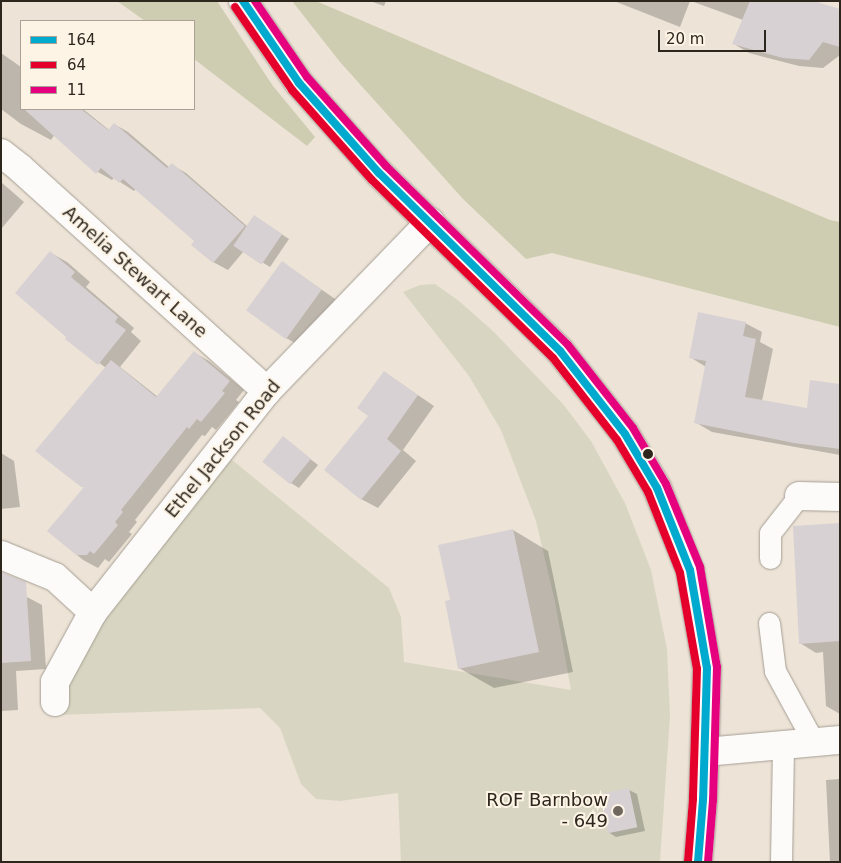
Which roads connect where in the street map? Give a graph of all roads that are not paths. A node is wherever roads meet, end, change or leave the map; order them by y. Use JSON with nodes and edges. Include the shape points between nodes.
{"nodes":[{"id":1,"x":243,"y":1,"type":"edge"},
{"id":2,"x":1,"y":154,"type":"edge"},
{"id":3,"x":430,"y":222,"type":"junction"},
{"id":4,"x":267,"y":391,"type":"junction"},
{"id":5,"x":799,"y":496,"type":"joint"},
{"id":6,"x":840,"y":497,"type":"edge"},
{"id":7,"x":1,"y":555,"type":"edge"},
{"id":8,"x":770,"y":558,"type":"dead end"},
{"id":9,"x":93,"y":612,"type":"junction"},
{"id":10,"x":769,"y":623,"type":"dead end"},
{"id":11,"x":56,"y":702,"type":"dead end"},
{"id":12,"x":826,"y":740,"type":"edge"},
{"id":13,"x":783,"y":744,"type":"junction"},
{"id":14,"x":705,"y":752,"type":"junction"},
{"id":15,"x":698,"y":862,"type":"edge"},
{"id":16,"x":781,"y":862,"type":"edge"}],
"edges":[{"from":1,"to":3,"type":"street","via":[[299,83],[379,173]]},
{"from":2,"to":4,"type":"street","name":"Amelia Stewart Lane"},
{"from":3,"to":4,"type":"street","name":"Ethel Jackson Road"},
{"from":3,"to":14,"type":"street","via":[[560,351],[625,434],[657,488],[690,570],[707,668]]},
{"from":4,"to":9,"type":"street","name":"Ethel Jackson Road"},
{"from":5,"to":6,"type":"street"},
{"from":5,"to":8,"type":"lane","via":[[770,533]]},
{"from":7,"to":9,"type":"street","via":[[55,577]]},
{"from":9,"to":11,"type":"street","name":"Ethel Jackson Road","via":[[55,682]]},
{"from":10,"to":12,"type":"lane","via":[[775,671]]},
{"from":12,"to":13,"type":"street"},
{"from":13,"to":14,"type":"street"},
{"from":13,"to":16,"type":"lane"},
{"from":14,"to":15,"type":"street"}]}
